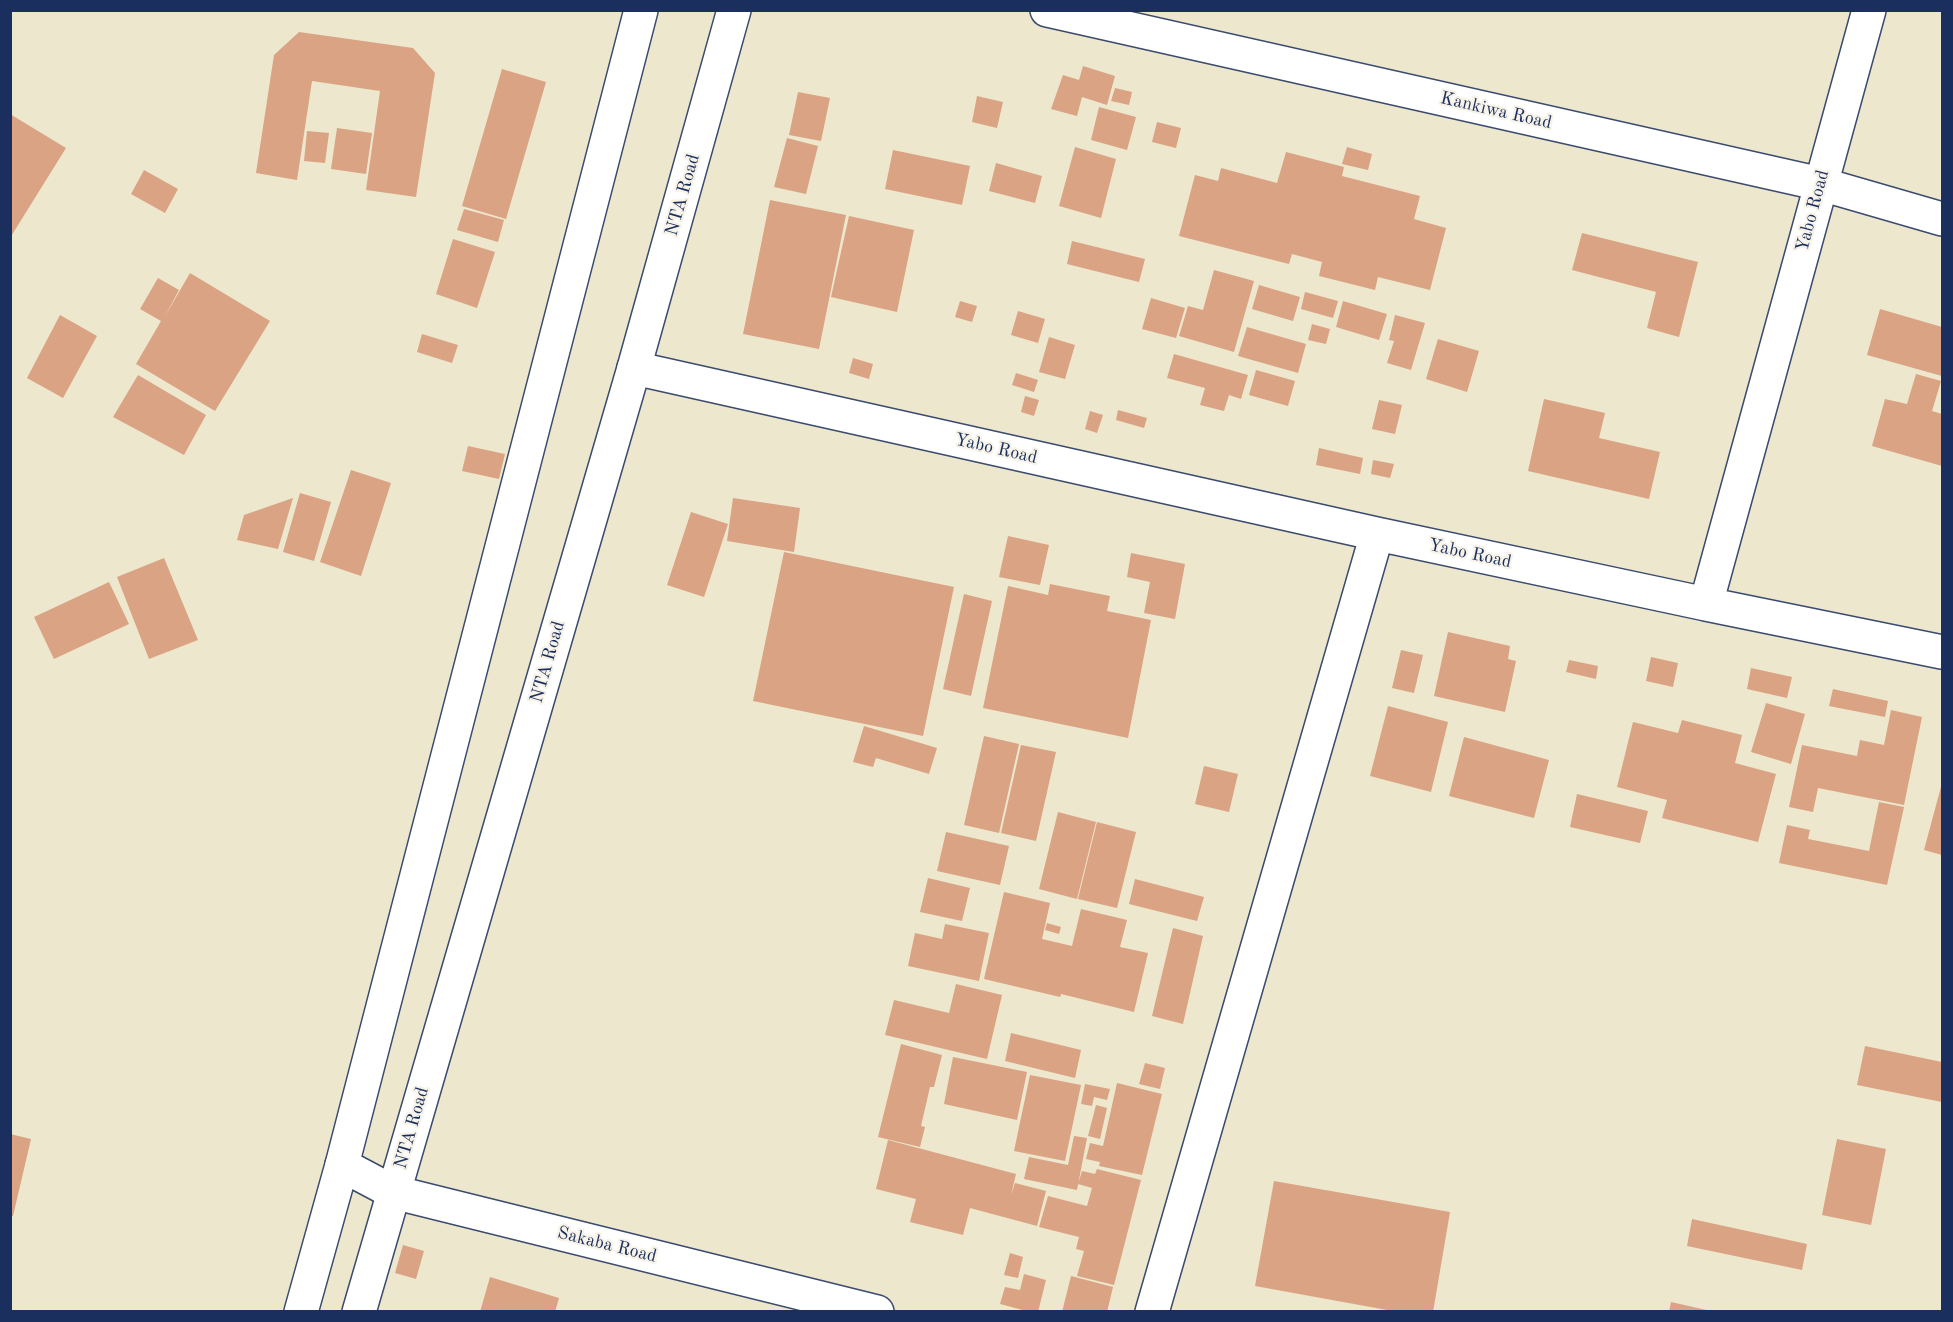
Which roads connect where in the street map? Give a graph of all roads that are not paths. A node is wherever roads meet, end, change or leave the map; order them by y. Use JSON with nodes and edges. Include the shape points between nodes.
{"nodes":[{"id":1,"x":641,"y":10,"type":"edge"},
{"id":2,"x":734,"y":10,"type":"edge"},
{"id":3,"x":1047,"y":10,"type":"edge"},
{"id":4,"x":1869,"y":10,"type":"edge"},
{"id":5,"x":1821,"y":184,"type":"junction"},
{"id":6,"x":1942,"y":219,"type":"edge"},
{"id":7,"x":634,"y":368,"type":"junction"},
{"id":8,"x":1377,"y":534,"type":"junction"},
{"id":9,"x":1706,"y":604,"type":"junction"},
{"id":10,"x":1942,"y":652,"type":"edge"},
{"id":11,"x":342,"y":1164,"type":"junction"},
{"id":12,"x":393,"y":1192,"type":"junction"},
{"id":13,"x":301,"y":1311,"type":"edge"},
{"id":14,"x":359,"y":1311,"type":"edge"},
{"id":15,"x":877,"y":1311,"type":"edge"},
{"id":16,"x":1152,"y":1311,"type":"edge"}],
"edges":[{"from":1,"to":11,"type":"street"},
{"from":2,"to":7,"type":"street","name":"NTA Road"},
{"from":3,"to":5,"type":"street","name":"Kankiwa Road"},
{"from":4,"to":5,"type":"street","name":"Yabo Road"},
{"from":5,"to":6,"type":"street","name":"Kankiwa Road"},
{"from":5,"to":9,"type":"street","name":"Yabo Road"},
{"from":7,"to":8,"type":"street","name":"Yabo Road"},
{"from":7,"to":12,"type":"street","name":"NTA Road"},
{"from":8,"to":9,"type":"street","name":"Yabo Road"},
{"from":8,"to":16,"type":"street"},
{"from":9,"to":10,"type":"street"},
{"from":11,"to":12,"type":"street","name":"Sakaba Road"},
{"from":11,"to":13,"type":"street"},
{"from":12,"to":14,"type":"street","name":"NTA Road"},
{"from":12,"to":15,"type":"street","name":"Sakaba Road"}]}
